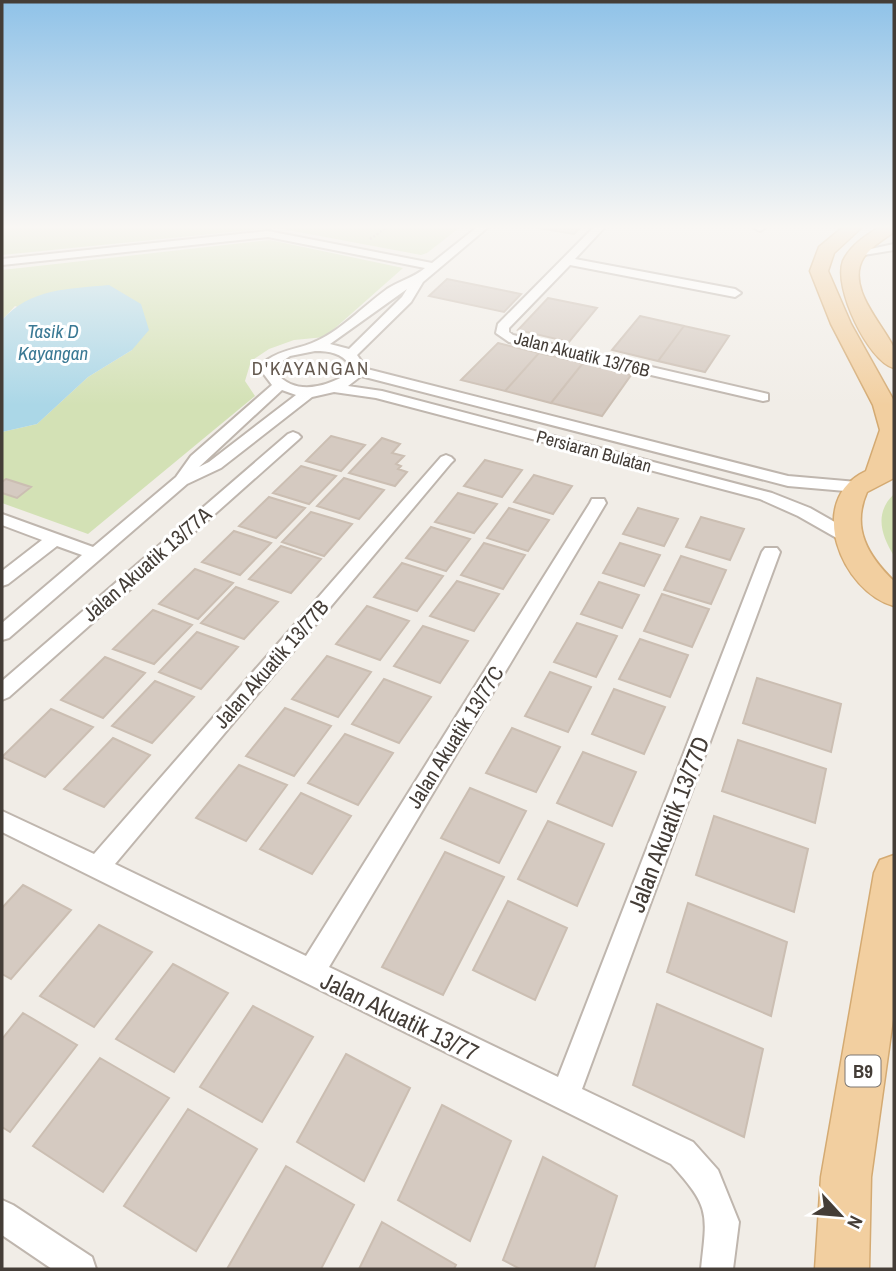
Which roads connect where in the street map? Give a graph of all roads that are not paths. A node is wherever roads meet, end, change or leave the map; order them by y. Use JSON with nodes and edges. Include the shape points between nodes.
{"nodes":[{"id":1,"x":400,"y":287,"type":"edge"},
{"id":2,"x":413,"y":287,"type":"edge"},
{"id":3,"x":541,"y":287,"type":"edge"},
{"id":4,"x":705,"y":287,"type":"edge"},
{"id":5,"x":826,"y":287,"type":"edge"},
{"id":6,"x":852,"y":287,"type":"edge"},
{"id":7,"x":735,"y":293,"type":"dead end"},
{"id":8,"x":316,"y":347,"type":"junction"},
{"id":9,"x":350,"y":355,"type":"junction"},
{"id":10,"x":894,"y":361,"type":"edge"},
{"id":11,"x":357,"y":370,"type":"junction"},
{"id":12,"x":279,"y":386,"type":"junction"},
{"id":13,"x":332,"y":388,"type":"junction"},
{"id":14,"x":310,"y":391,"type":"junction"},
{"id":15,"x":763,"y":397,"type":"dead end"},
{"id":16,"x":293,"y":437,"type":"dead end"},
{"id":17,"x":446,"y":460,"type":"dead end"},
{"id":18,"x":876,"y":478,"type":"edge"},
{"id":19,"x":181,"y":481,"type":"junction"},
{"id":20,"x":598,"y":503,"type":"dead end"},
{"id":21,"x":2,"y":519,"type":"edge"},
{"id":22,"x":848,"y":537,"type":"junction"},
{"id":23,"x":54,"y":539,"type":"junction"},
{"id":24,"x":771,"y":552,"type":"dead end"},
{"id":25,"x":96,"y":554,"type":"junction"},
{"id":26,"x":2,"y":580,"type":"edge"},
{"id":27,"x":893,"y":596,"type":"edge"},
{"id":28,"x":2,"y":633,"type":"edge"},
{"id":29,"x":2,"y":692,"type":"edge"},
{"id":30,"x":2,"y":821,"type":"edge"},
{"id":31,"x":97,"y":867,"type":"junction"},
{"id":32,"x":894,"y":873,"type":"edge"},
{"id":33,"x":311,"y":972,"type":"junction"},
{"id":34,"x":565,"y":1096,"type":"junction"},
{"id":35,"x":2,"y":1216,"type":"edge"},
{"id":36,"x":80,"y":1269,"type":"edge"},
{"id":37,"x":717,"y":1269,"type":"edge"},
{"id":38,"x":842,"y":1269,"type":"edge"}],
"edges":[{"from":1,"to":8,"type":"street"},
{"from":2,"to":9,"type":"street"},
{"from":3,"to":15,"type":"street","name":"Jalan Akuatik 13/76B","via":[[502,333]]},
{"from":4,"to":7,"type":"street"},
{"from":5,"to":18,"type":"main road","via":[[885,405],[892,430]]},
{"from":6,"to":10,"type":"main road","via":[[871,329]]},
{"from":8,"to":9,"type":"street"},
{"from":8,"to":12,"type":"street","via":[[288,352],[270,365],[271,379]]},
{"from":9,"to":11,"type":"street"},
{"from":11,"to":13,"type":"street"},
{"from":11,"to":18,"type":"street","name":"Persiaran Bulatan","via":[[788,481]]},
{"from":12,"to":14,"type":"street"},
{"from":12,"to":19,"type":"street","via":[[196,459]]},
{"from":13,"to":14,"type":"street"},
{"from":13,"to":22,"type":"street","name":"Persiaran Bulatan","via":[[377,394],[766,496]]},
{"from":14,"to":19,"type":"street","via":[[215,466]]},
{"from":16,"to":29,"type":"street","name":"Jalan Akuatik 13/77A"},
{"from":17,"to":31,"type":"street","name":"Jalan Akuatik 13/77B"},
{"from":18,"to":22,"type":"main road","via":[[848,507]]},
{"from":19,"to":25,"type":"street"},
{"from":20,"to":33,"type":"street","name":"Jalan Akuatik 13/77C"},
{"from":21,"to":23,"type":"street"},
{"from":22,"to":27,"type":"main road","via":[[863,565]]},
{"from":23,"to":25,"type":"street"},
{"from":23,"to":26,"type":"street"},
{"from":24,"to":34,"type":"street","name":"Jalan Akuatik 13/77D"},
{"from":25,"to":28,"type":"street"},
{"from":30,"to":31,"type":"street","name":"Jalan Akuatik 13/77"},
{"from":31,"to":33,"type":"street","name":"Jalan Akuatik 13/77"},
{"from":32,"to":38,"type":"main road","number":"B9","via":[[846,1177]]},
{"from":33,"to":34,"type":"street","name":"Jalan Akuatik 13/77"},
{"from":34,"to":37,"type":"street","name":"Jalan Akuatik 13/77","via":[[682,1153],[707,1181],[723,1222]]},
{"from":35,"to":36,"type":"street"}]}
